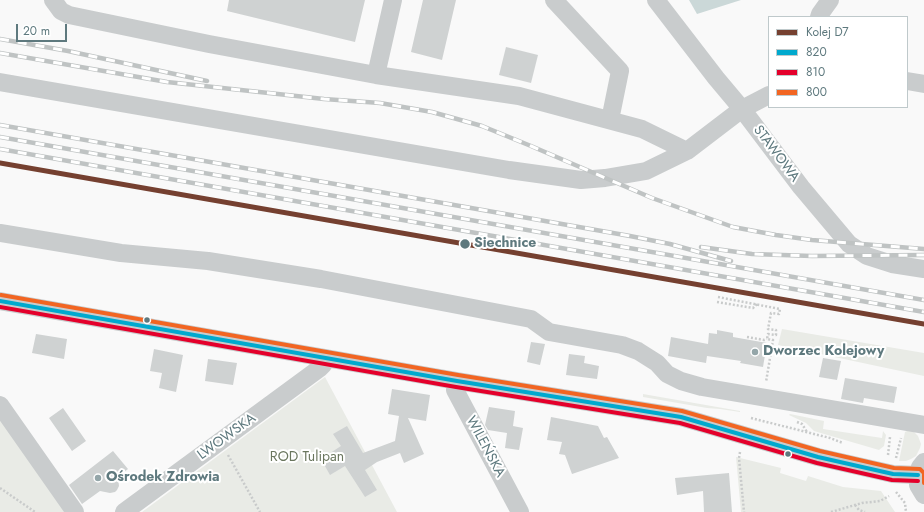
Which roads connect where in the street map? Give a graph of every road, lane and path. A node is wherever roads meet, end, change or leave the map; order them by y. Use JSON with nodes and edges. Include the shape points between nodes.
{"nodes":[{"id":1,"x":53,"y":0,"type":"edge"},
{"id":2,"x":393,"y":0,"type":"edge"},
{"id":3,"x":554,"y":0,"type":"edge"},
{"id":4,"x":656,"y":0,"type":"edge"},
{"id":5,"x":830,"y":0,"type":"edge"},
{"id":6,"x":819,"y":16,"type":"edge"},
{"id":7,"x":376,"y":75,"type":"junction"},
{"id":8,"x":908,"y":81,"type":"edge"},
{"id":9,"x":0,"y":82,"type":"edge"},
{"id":10,"x":924,"y":84,"type":"edge"},
{"id":11,"x":768,"y":96,"type":"edge"},
{"id":12,"x":742,"y":109,"type":"junction"},
{"id":13,"x":610,"y":120,"type":"junction"},
{"id":14,"x":687,"y":151,"type":"junction"},
{"id":15,"x":0,"y":233,"type":"edge"},
{"id":16,"x":924,"y":270,"type":"edge"},
{"id":17,"x":718,"y":297,"type":"dead end"},
{"id":18,"x":0,"y":301,"type":"edge"},
{"id":19,"x":717,"y":302,"type":"dead end"},
{"id":20,"x":757,"y":304,"type":"junction"},
{"id":21,"x":747,"y":337,"type":"dead end"},
{"id":22,"x":767,"y":339,"type":"junction"},
{"id":23,"x":326,"y":358,"type":"junction"},
{"id":24,"x":456,"y":382,"type":"junction"},
{"id":25,"x":763,"y":398,"type":"junction"},
{"id":26,"x":0,"y":406,"type":"edge"},
{"id":27,"x":899,"y":421,"type":"junction"},
{"id":28,"x":924,"y":425,"type":"edge"},
{"id":29,"x":221,"y":442,"type":"junction"},
{"id":30,"x":740,"y":452,"type":"dead end"},
{"id":31,"x":921,"y":468,"type":"edge"},
{"id":32,"x":0,"y":488,"type":"edge"},
{"id":33,"x":890,"y":488,"type":"dead end"},
{"id":34,"x":4,"y":490,"type":"junction"},
{"id":35,"x":0,"y":493,"type":"edge"},
{"id":36,"x":924,"y":495,"type":"edge"},
{"id":37,"x":889,"y":496,"type":"dead end"},
{"id":38,"x":855,"y":505,"type":"junction"},
{"id":39,"x":34,"y":512,"type":"edge"},
{"id":40,"x":75,"y":512,"type":"edge"},
{"id":41,"x":124,"y":512,"type":"edge"},
{"id":42,"x":260,"y":512,"type":"edge"},
{"id":43,"x":520,"y":512,"type":"edge"},
{"id":44,"x":744,"y":512,"type":"edge"},
{"id":45,"x":831,"y":512,"type":"edge"},
{"id":46,"x":865,"y":512,"type":"edge"},
{"id":47,"x":906,"y":512,"type":"edge"}],
"edges":[{"from":1,"to":7,"type":"street","via":[[61,11],[69,15]]},
{"from":2,"to":7,"type":"street"},
{"from":3,"to":13,"type":"street","via":[[620,71]]},
{"from":4,"to":12,"type":"street","name":"STAWOWA"},
{"from":5,"to":6,"type":"street"},
{"from":7,"to":13,"type":"street","via":[[519,96]]},
{"from":8,"to":10,"type":"street"},
{"from":9,"to":14,"type":"street","via":[[509,170],[581,180],[646,171]]},
{"from":11,"to":12,"type":"street"},
{"from":12,"to":14,"type":"street"},
{"from":12,"to":16,"type":"street","name":"STAWOWA","via":[[800,187],[849,244],[867,256]]},
{"from":13,"to":14,"type":"street","via":[[642,129]]},
{"from":15,"to":25,"type":"street","via":[[121,253],[208,261],[531,318],[549,332],[638,350],[657,363],[667,374],[702,388]]},
{"from":17,"to":20,"type":"path"},
{"from":18,"to":23,"type":"street"},
{"from":19,"to":20,"type":"path","via":[[753,308]]},
{"from":20,"to":22,"type":"path","via":[[780,309],[779,314],[771,313],[768,329],[776,330],[776,335],[768,334]]},
{"from":21,"to":22,"type":"path"},
{"from":22,"to":25,"type":"path","via":[[773,340]]},
{"from":23,"to":24,"type":"street"},
{"from":23,"to":29,"type":"street","name":"LWOWSKA","via":[[320,368]]},
{"from":24,"to":31,"type":"street","via":[[681,417],[818,457],[894,474]]},
{"from":24,"to":43,"type":"street","name":"WILEŃSKA","via":[[455,390]]},
{"from":25,"to":27,"type":"street"},
{"from":26,"to":40,"type":"street"},
{"from":27,"to":27,"type":"path","via":[[896,459],[887,458]]},
{"from":27,"to":28,"type":"street"},
{"from":29,"to":41,"type":"street","name":"LWOWSKA"},
{"from":29,"to":42,"type":"path"},
{"from":30,"to":44,"type":"path"},
{"from":31,"to":36,"type":"street","via":[[918,485]]},
{"from":32,"to":34,"type":"path"},
{"from":33,"to":47,"type":"path","via":[[905,502]]},
{"from":34,"to":35,"type":"path"},
{"from":34,"to":39,"type":"path"},
{"from":37,"to":38,"type":"path","via":[[880,501]]},
{"from":38,"to":45,"type":"path"},
{"from":38,"to":46,"type":"path"}]}
